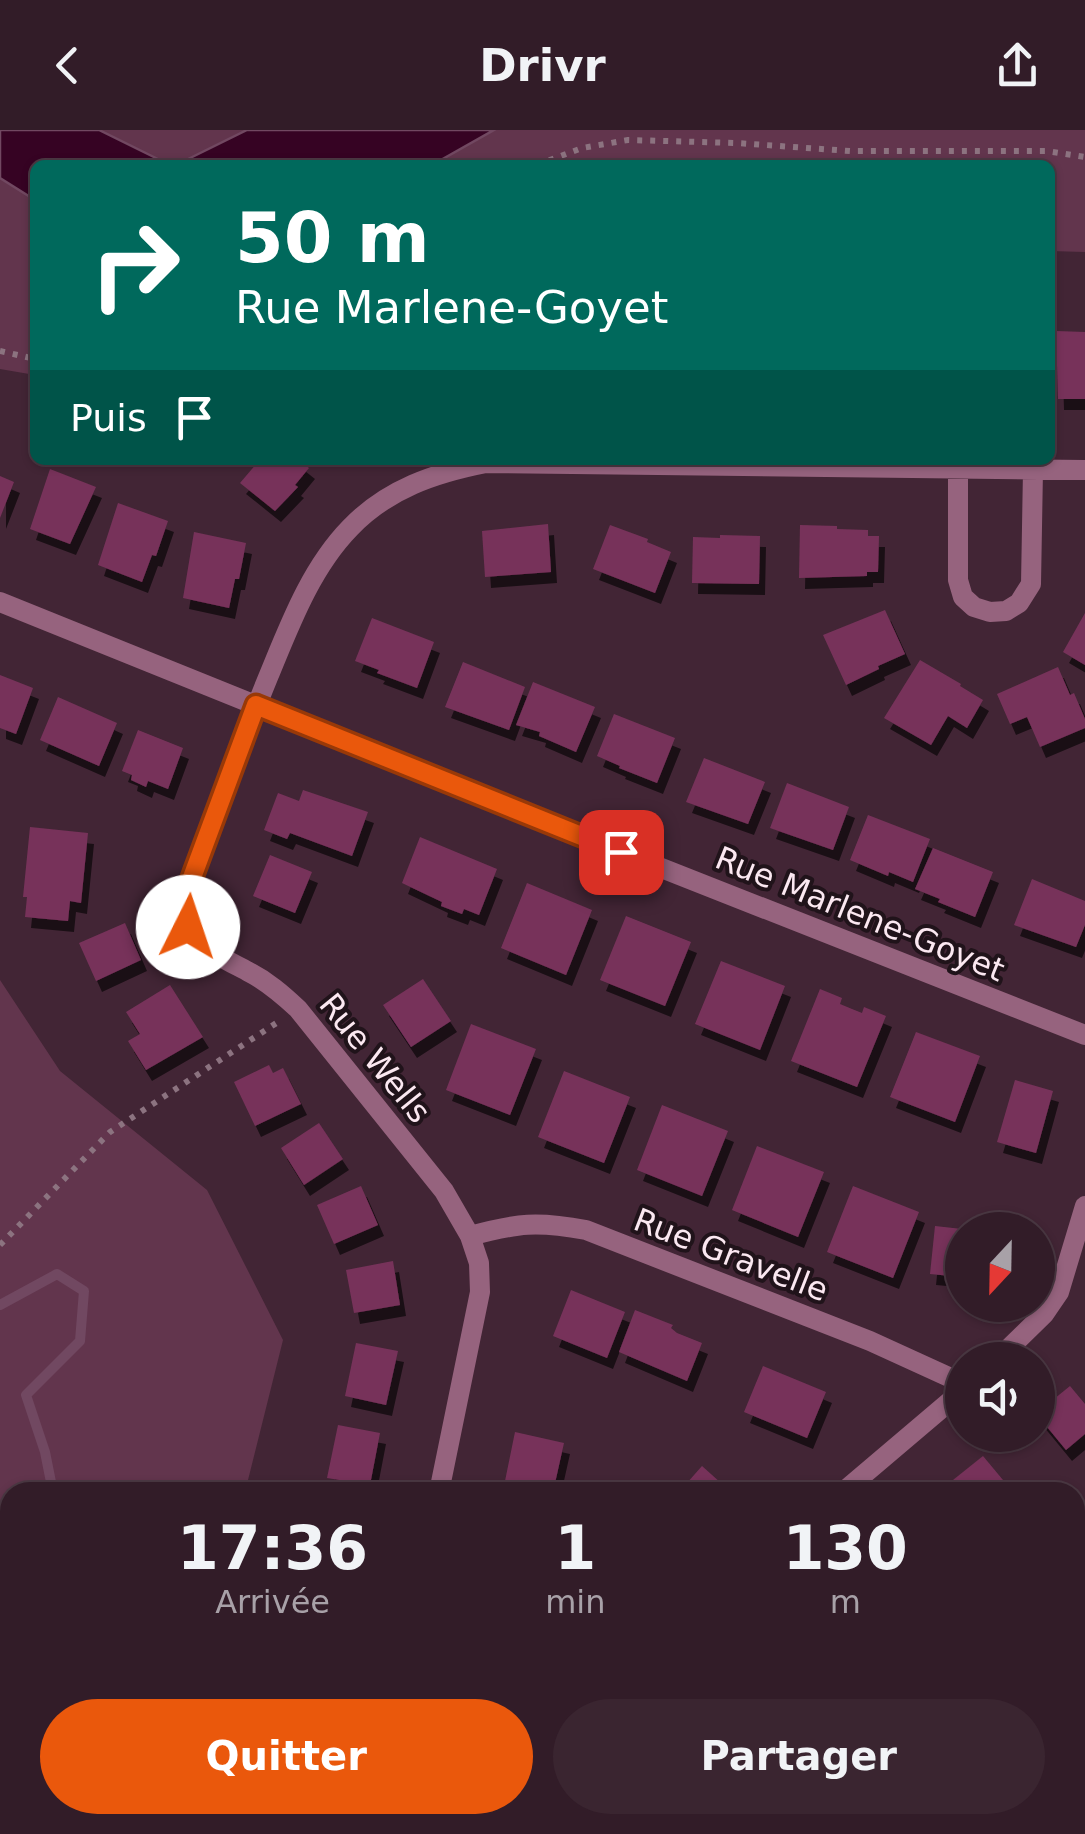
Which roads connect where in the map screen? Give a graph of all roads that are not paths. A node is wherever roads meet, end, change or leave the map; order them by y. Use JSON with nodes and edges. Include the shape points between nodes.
{"nodes":[{"id":1,"x":476,"y":465,"type":"edge"},
{"id":2,"x":621,"y":465,"type":"edge"},
{"id":3,"x":958,"y":470,"type":"junction"},
{"id":4,"x":1032,"y":470,"type":"junction"},
{"id":5,"x":1085,"y":470,"type":"edge"},
{"id":6,"x":0,"y":602,"type":"edge"},
{"id":7,"x":256,"y":705,"type":"junction"},
{"id":8,"x":1085,"y":1036,"type":"edge"},
{"id":9,"x":1085,"y":1206,"type":"edge"},
{"id":10,"x":470,"y":1236,"type":"junction"},
{"id":11,"x":1015,"y":1342,"type":"edge"},
{"id":12,"x":945,"y":1375,"type":"edge"},
{"id":13,"x":945,"y":1405,"type":"edge"},
{"id":14,"x":441,"y":1482,"type":"edge"},
{"id":15,"x":854,"y":1482,"type":"edge"}],
"edges":[{"from":1,"to":7,"type":"street","name":"Rue Wells","via":[[409,486],[350,528],[308,588]]},
{"from":2,"to":3,"type":"street","name":"Rue Wells"},
{"from":3,"to":4,"type":"street","name":"Rue Wells"},
{"from":3,"to":4,"type":"street","via":[[958,580],[962,597],[990,612],[1019,603],[1032,584]]},
{"from":4,"to":5,"type":"street","name":"Rue Wells"},
{"from":6,"to":7,"type":"street","name":"Rue Marlene-Goyet"},
{"from":7,"to":8,"type":"street","name":"Rue Marlene-Goyet"},
{"from":7,"to":10,"type":"street","name":"Rue Wells","via":[[190,883],[188,927],[221,958],[276,988],[298,1009],[444,1191]]},
{"from":9,"to":11,"type":"street","via":[[1059,1292]]},
{"from":10,"to":12,"type":"street","name":"Rue Gravelle","via":[[549,1223],[586,1230]]},
{"from":10,"to":14,"type":"street","name":"Rue Wells","via":[[480,1292]]},
{"from":13,"to":15,"type":"street"}]}
